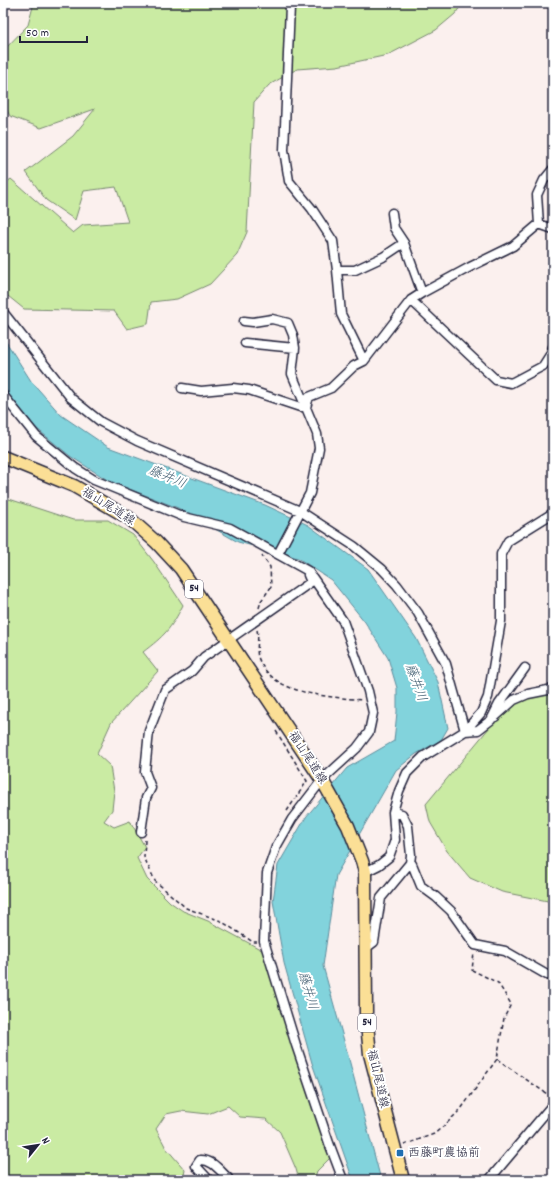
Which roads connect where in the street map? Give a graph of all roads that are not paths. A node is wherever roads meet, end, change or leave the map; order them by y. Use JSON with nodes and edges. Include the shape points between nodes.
{"nodes":[{"id":1,"x":290,"y":6,"type":"dead end"},
{"id":2,"x":553,"y":169,"type":"edge"},
{"id":3,"x":392,"y":213,"type":"dead end"},
{"id":4,"x":539,"y":224,"type":"junction"},
{"id":5,"x":553,"y":229,"type":"edge"},
{"id":6,"x":404,"y":243,"type":"junction"},
{"id":7,"x":337,"y":270,"type":"junction"},
{"id":8,"x":422,"y":292,"type":"junction"},
{"id":9,"x":411,"y":300,"type":"junction"},
{"id":10,"x":3,"y":312,"type":"edge"},
{"id":11,"x":244,"y":321,"type":"dead end"},
{"id":12,"x":245,"y":343,"type":"dead end"},
{"id":13,"x":553,"y":347,"type":"edge"},
{"id":14,"x":295,"y":348,"type":"junction"},
{"id":15,"x":364,"y":361,"type":"junction"},
{"id":16,"x":182,"y":388,"type":"dead end"},
{"id":17,"x":3,"y":395,"type":"edge"},
{"id":18,"x":306,"y":407,"type":"junction"},
{"id":19,"x":3,"y":457,"type":"edge"},
{"id":20,"x":94,"y":480,"type":"junction"},
{"id":21,"x":74,"y":486,"type":"junction"},
{"id":22,"x":300,"y":511,"type":"junction"},
{"id":23,"x":553,"y":513,"type":"edge"},
{"id":24,"x":278,"y":554,"type":"junction"},
{"id":25,"x":308,"y":571,"type":"junction"},
{"id":26,"x":228,"y":639,"type":"junction"},
{"id":27,"x":525,"y":668,"type":"dead end"},
{"id":28,"x":553,"y":690,"type":"edge"},
{"id":29,"x":491,"y":720,"type":"junction"},
{"id":30,"x":465,"y":731,"type":"junction"},
{"id":31,"x":324,"y":783,"type":"junction"},
{"id":32,"x":393,"y":812,"type":"junction"},
{"id":33,"x":141,"y":832,"type":"road end"},
{"id":34,"x":410,"y":863,"type":"junction"},
{"id":35,"x":364,"y":867,"type":"junction"},
{"id":36,"x":366,"y":948,"type":"junction"},
{"id":37,"x":553,"y":976,"type":"edge"},
{"id":38,"x":552,"y":1101,"type":"edge"},
{"id":39,"x":228,"y":1178,"type":"dead end"},
{"id":40,"x":209,"y":1180,"type":"edge"},
{"id":41,"x":343,"y":1180,"type":"edge"},
{"id":42,"x":403,"y":1180,"type":"edge"},
{"id":43,"x":489,"y":1180,"type":"edge"}],
"edges":[{"from":1,"to":7,"type":"street","via":[[284,150],[290,180],[332,241]]},
{"from":2,"to":4,"type":"street","via":[[537,195]]},
{"from":3,"to":6,"type":"street","via":[[394,228]]},
{"from":4,"to":5,"type":"street"},
{"from":4,"to":8,"type":"street","via":[[513,246]]},
{"from":6,"to":7,"type":"street","via":[[355,270]]},
{"from":6,"to":8,"type":"street"},
{"from":7,"to":15,"type":"street","via":[[341,314]]},
{"from":8,"to":9,"type":"street"},
{"from":9,"to":13,"type":"street","via":[[496,380],[511,383],[543,366]]},
{"from":9,"to":15,"type":"street"},
{"from":10,"to":22,"type":"street","via":[[71,398],[101,422],[137,441]]},
{"from":11,"to":14,"type":"street","via":[[272,319],[288,323]]},
{"from":12,"to":14,"type":"street"},
{"from":14,"to":18,"type":"street","via":[[292,374]]},
{"from":15,"to":18,"type":"street","via":[[354,366],[331,388],[310,397]]},
{"from":16,"to":18,"type":"street","via":[[201,391],[233,388],[250,390],[300,408]]},
{"from":17,"to":20,"type":"street","via":[[36,436]]},
{"from":18,"to":22,"type":"street","via":[[317,434],[318,448],[310,493]]},
{"from":19,"to":21,"type":"main road","name":"福山尾道線","number":"54"},
{"from":20,"to":21,"type":"street"},
{"from":20,"to":24,"type":"street","via":[[184,517],[230,528]]},
{"from":21,"to":26,"type":"main road","name":"福山尾道線","number":"54","via":[[129,518],[156,542],[181,569]]},
{"from":22,"to":24,"type":"street"},
{"from":22,"to":30,"type":"street","via":[[354,546],[397,585],[418,612],[446,664]]},
{"from":23,"to":30,"type":"street","via":[[508,541],[501,554],[502,621],[488,697],[481,713]]},
{"from":24,"to":25,"type":"street"},
{"from":25,"to":26,"type":"street","via":[[311,582]]},
{"from":25,"to":31,"type":"street","via":[[342,621],[368,691],[373,713],[369,732]]},
{"from":26,"to":31,"type":"main road","name":"福山尾道線","number":"54"},
{"from":26,"to":33,"type":"street","via":[[204,657],[192,671],[165,690],[149,731],[145,772],[151,788],[146,798]]},
{"from":27,"to":29,"type":"street","via":[[499,704]]},
{"from":28,"to":29,"type":"street","via":[[528,694],[514,700]]},
{"from":29,"to":30,"type":"street","via":[[478,730]]},
{"from":30,"to":32,"type":"street","via":[[422,757],[407,773],[398,791]]},
{"from":31,"to":35,"type":"main road","name":"福山尾道線","number":"54","via":[[348,826]]},
{"from":31,"to":41,"type":"street","via":[[292,818],[276,847],[267,873],[264,941]]},
{"from":32,"to":34,"type":"street","via":[[402,814],[408,826]]},
{"from":32,"to":35,"type":"street","via":[[395,840],[389,857],[379,865]]},
{"from":34,"to":36,"type":"street","via":[[381,898],[374,942]]},
{"from":34,"to":37,"type":"street","via":[[421,886],[451,911],[475,945],[505,951]]},
{"from":35,"to":36,"type":"main road","name":"福山尾道線","number":"54"},
{"from":36,"to":42,"type":"main road","name":"福山尾道線","number":"54","via":[[366,1014],[370,1054]]},
{"from":38,"to":43,"type":"street"},
{"from":39,"to":40,"type":"street","via":[[214,1164],[206,1159],[200,1160],[196,1166]]}]}
